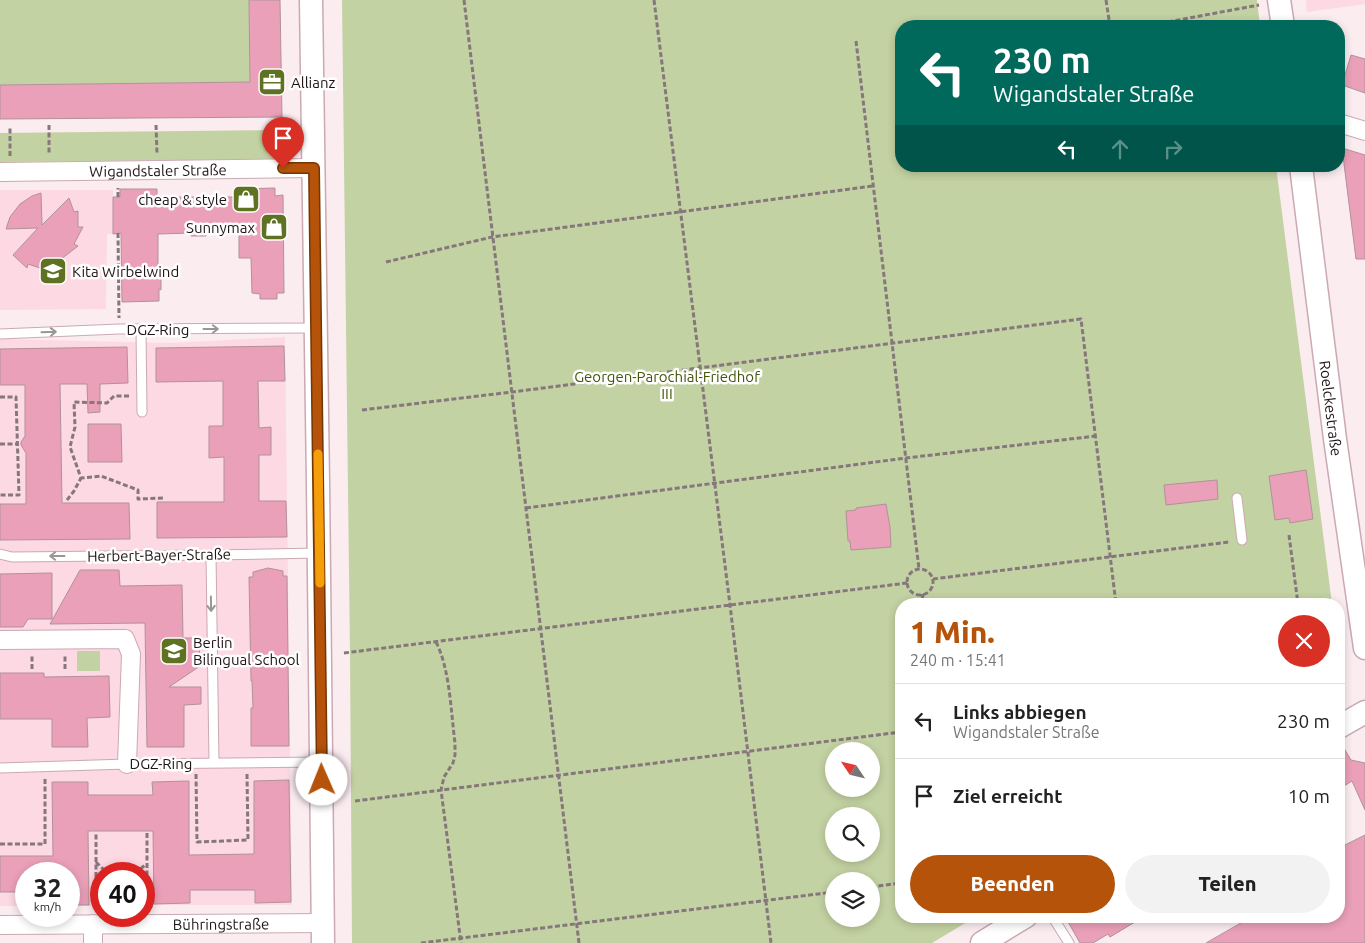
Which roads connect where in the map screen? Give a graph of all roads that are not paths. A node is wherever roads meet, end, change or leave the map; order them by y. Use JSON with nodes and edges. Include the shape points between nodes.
{"nodes":[{"id":1,"x":311,"y":0,"type":"edge"},
{"id":2,"x":1269,"y":2,"type":"edge"},
{"id":3,"x":1280,"y":20,"type":"edge"},
{"id":4,"x":1345,"y":125,"type":"edge"},
{"id":5,"x":1365,"y":131,"type":"edge"},
{"id":6,"x":314,"y":168,"type":"junction"},
{"id":7,"x":5,"y":172,"type":"edge"},
{"id":8,"x":1302,"y":172,"type":"edge"},
{"id":9,"x":316,"y":328,"type":"junction"},
{"id":10,"x":141,"y":329,"type":"junction"},
{"id":11,"x":0,"y":334,"type":"edge"},
{"id":12,"x":142,"y":412,"type":"dead end"},
{"id":13,"x":1238,"y":498,"type":"dead end"},
{"id":14,"x":1242,"y":540,"type":"road end"},
{"id":15,"x":319,"y":553,"type":"junction"},
{"id":16,"x":0,"y":554,"type":"edge"},
{"id":17,"x":210,"y":555,"type":"junction"},
{"id":18,"x":0,"y":640,"type":"edge"},
{"id":19,"x":1365,"y":648,"type":"edge"},
{"id":20,"x":1365,"y":712,"type":"edge"},
{"id":21,"x":1345,"y":724,"type":"edge"},
{"id":22,"x":322,"y":762,"type":"junction"},
{"id":23,"x":214,"y":763,"type":"junction"},
{"id":24,"x":127,"y":764,"type":"junction"},
{"id":25,"x":0,"y":768,"type":"edge"},
{"id":26,"x":90,"y":917,"type":"edge"},
{"id":27,"x":155,"y":921,"type":"edge"},
{"id":28,"x":1015,"y":923,"type":"edge"},
{"id":29,"x":1056,"y":923,"type":"edge"},
{"id":30,"x":0,"y":925,"type":"edge"},
{"id":31,"x":94,"y":927,"type":"edge"},
{"id":32,"x":323,"y":933,"type":"edge"},
{"id":33,"x":93,"y":943,"type":"edge"},
{"id":34,"x":982,"y":943,"type":"edge"},
{"id":35,"x":1069,"y":943,"type":"edge"}],
"edges":[{"from":1,"to":6,"type":"street"},
{"from":2,"to":3,"type":"street"},
{"from":4,"to":5,"type":"street"},
{"from":6,"to":7,"type":"street","name":"Wigandstaler Straße"},
{"from":6,"to":9,"type":"street"},
{"from":8,"to":19,"type":"street","name":"Roelckestraße"},
{"from":10,"to":9,"type":"lane","name":"DGZ-Ring","one_way":true},
{"from":9,"to":15,"type":"street"},
{"from":11,"to":10,"type":"lane","name":"DGZ-Ring","one_way":true},
{"from":10,"to":12,"type":"lane"},
{"from":13,"to":14,"type":"lane"},
{"from":15,"to":17,"type":"lane","name":"Herbert-Bayer-Straße"},
{"from":15,"to":22,"type":"street"},
{"from":17,"to":16,"type":"lane","name":"Herbert-Bayer-Straße","one_way":true,"via":[[12,557]]},
{"from":17,"to":23,"type":"lane","one_way":true},
{"from":18,"to":24,"type":"street","via":[[125,639],[131,654]]},
{"from":20,"to":21,"type":"street"},
{"from":22,"to":23,"type":"lane","name":"DGZ-Ring"},
{"from":22,"to":32,"type":"street"},
{"from":23,"to":24,"type":"lane","name":"DGZ-Ring"},
{"from":24,"to":25,"type":"lane","name":"DGZ-Ring"},
{"from":26,"to":30,"type":"street","name":"Bühringstraße"},
{"from":27,"to":32,"type":"street","name":"Bühringstraße"},
{"from":28,"to":34,"type":"street"},
{"from":29,"to":35,"type":"lane"},
{"from":31,"to":33,"type":"street"}]}
